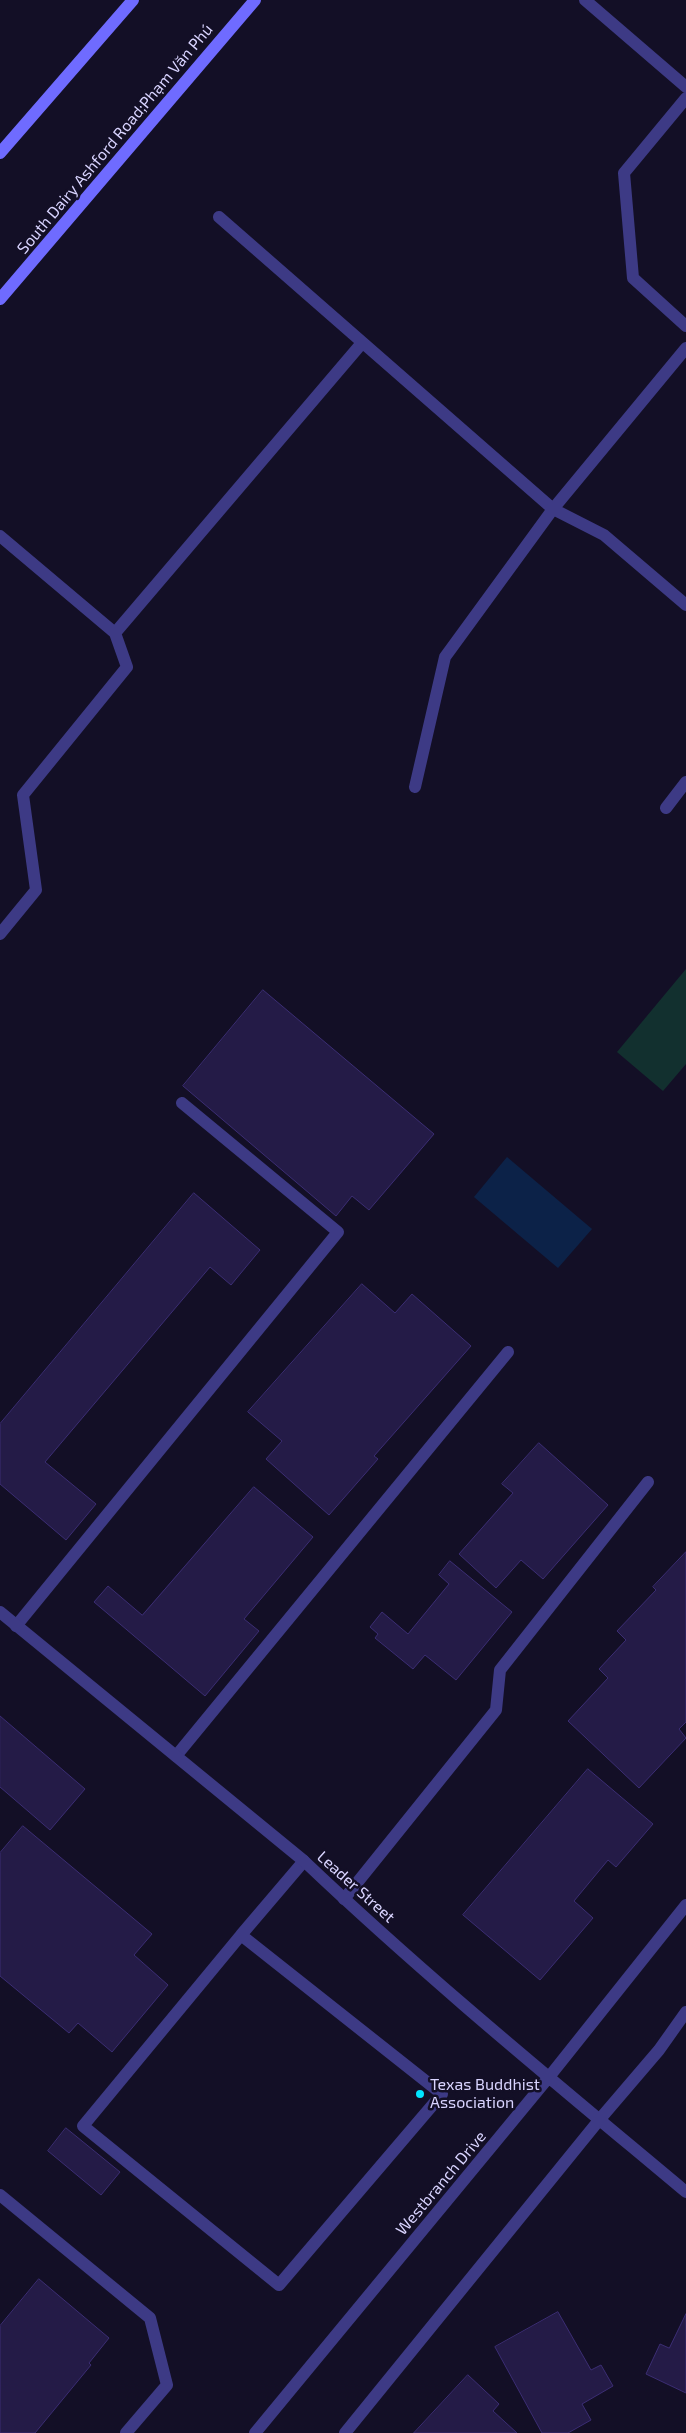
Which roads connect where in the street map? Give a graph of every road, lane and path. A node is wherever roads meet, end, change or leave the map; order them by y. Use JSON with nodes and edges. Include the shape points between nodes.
{"nodes":[{"id":1,"x":133,"y":0,"type":"edge"},
{"id":2,"x":255,"y":0,"type":"edge"},
{"id":3,"x":585,"y":0,"type":"edge"},
{"id":4,"x":686,"y":87,"type":"edge"},
{"id":5,"x":686,"y":98,"type":"edge"},
{"id":6,"x":0,"y":154,"type":"edge"},
{"id":7,"x":218,"y":217,"type":"dead end"},
{"id":8,"x":0,"y":299,"type":"edge"},
{"id":9,"x":686,"y":326,"type":"edge"},
{"id":10,"x":362,"y":343,"type":"junction"},
{"id":11,"x":686,"y":348,"type":"edge"},
{"id":12,"x":553,"y":509,"type":"junction"},
{"id":13,"x":0,"y":536,"type":"edge"},
{"id":14,"x":686,"y":605,"type":"edge"},
{"id":15,"x":115,"y":633,"type":"junction"},
{"id":16,"x":686,"y":782,"type":"edge"},
{"id":17,"x":415,"y":787,"type":"dead end"},
{"id":18,"x":666,"y":808,"type":"dead end"},
{"id":19,"x":0,"y":934,"type":"edge"},
{"id":20,"x":182,"y":1103,"type":"dead end"},
{"id":21,"x":508,"y":1352,"type":"dead end"},
{"id":22,"x":648,"y":1482,"type":"dead end"},
{"id":23,"x":0,"y":1612,"type":"edge"},
{"id":24,"x":16,"y":1626,"type":"junction"},
{"id":25,"x":176,"y":1756,"type":"junction"},
{"id":26,"x":304,"y":1861,"type":"junction"},
{"id":27,"x":344,"y":1899,"type":"junction"},
{"id":28,"x":686,"y":1905,"type":"edge"},
{"id":29,"x":241,"y":1935,"type":"junction"},
{"id":30,"x":686,"y":2012,"type":"edge"},
{"id":31,"x":549,"y":2077,"type":"junction"},
{"id":32,"x":600,"y":2119,"type":"junction"},
{"id":33,"x":686,"y":2192,"type":"edge"},
{"id":34,"x":0,"y":2195,"type":"edge"},
{"id":35,"x":261,"y":2431,"type":"edge"},
{"id":36,"x":126,"y":2433,"type":"edge"},
{"id":37,"x":345,"y":2433,"type":"edge"}],
"edges":[{"from":1,"to":6,"type":"main road"},
{"from":2,"to":8,"type":"main road","name":"South Dairy Ashford Road;Phạm Văn Phú"},
{"from":3,"to":4,"type":"street"},
{"from":5,"to":9,"type":"street","via":[[624,173],[633,278]]},
{"from":7,"to":10,"type":"street"},
{"from":10,"to":12,"type":"street"},
{"from":10,"to":15,"type":"street"},
{"from":11,"to":12,"type":"street"},
{"from":12,"to":14,"type":"street","via":[[604,535]]},
{"from":12,"to":17,"type":"street","via":[[445,657]]},
{"from":13,"to":15,"type":"street"},
{"from":15,"to":19,"type":"street","via":[[127,667],[23,795],[36,890]]},
{"from":16,"to":18,"type":"street"},
{"from":20,"to":24,"type":"street","via":[[338,1232]]},
{"from":21,"to":25,"type":"street"},
{"from":22,"to":27,"type":"street","via":[[500,1670],[496,1710]]},
{"from":23,"to":24,"type":"street","name":"Leader Street"},
{"from":24,"to":25,"type":"street","name":"Leader Street"},
{"from":25,"to":26,"type":"street","name":"Leader Street"},
{"from":26,"to":27,"type":"street","name":"Leader Street"},
{"from":26,"to":29,"type":"street"},
{"from":27,"to":31,"type":"street","name":"Leader Street"},
{"from":28,"to":31,"type":"street","name":"Westbranch Drive"},
{"from":29,"to":29,"type":"street","via":[[83,2126],[279,2285],[442,2094]]},
{"from":30,"to":32,"type":"street","via":[[659,2050]]},
{"from":31,"to":32,"type":"street","name":"Leader Street"},
{"from":31,"to":35,"type":"street","name":"Westbranch Drive"},
{"from":32,"to":33,"type":"street","name":"Leader Street"},
{"from":32,"to":37,"type":"street"},
{"from":34,"to":36,"type":"street","via":[[150,2318],[167,2385]]}]}
